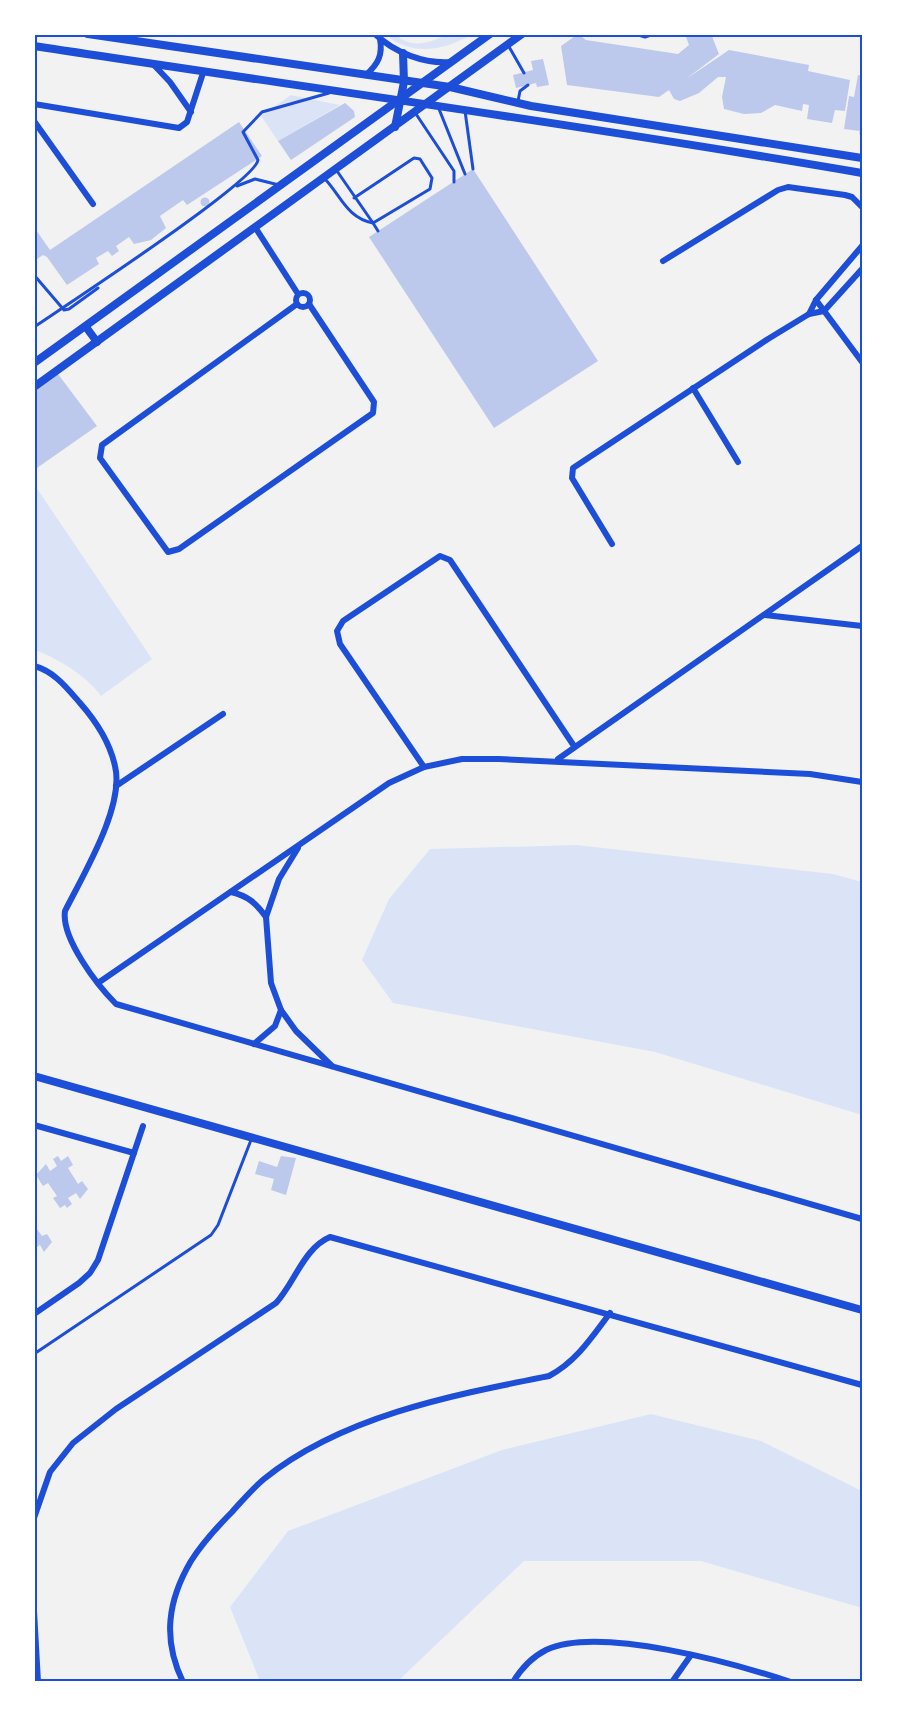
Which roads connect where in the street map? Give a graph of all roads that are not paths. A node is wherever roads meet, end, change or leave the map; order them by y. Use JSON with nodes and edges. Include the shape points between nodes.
{"nodes":[{"id":1,"x":88,"y":34,"type":"edge"},
{"id":2,"x":419,"y":34,"type":"edge"},
{"id":3,"x":429,"y":34,"type":"edge"},
{"id":4,"x":490,"y":34,"type":"edge"},
{"id":5,"x":522,"y":34,"type":"edge"},
{"id":6,"x":635,"y":34,"type":"edge"},
{"id":7,"x":654,"y":34,"type":"edge"},
{"id":8,"x":377,"y":37,"type":"edge"},
{"id":9,"x":508,"y":45,"type":"junction"},
{"id":10,"x":34,"y":46,"type":"edge"},
{"id":11,"x":403,"y":53,"type":"junction"},
{"id":12,"x":454,"y":61,"type":"junction"},
{"id":13,"x":153,"y":64,"type":"junction"},
{"id":14,"x":202,"y":73,"type":"junction"},
{"id":15,"x":524,"y":73,"type":"dead end"},
{"id":16,"x":364,"y":76,"type":"junction"},
{"id":17,"x":404,"y":82,"type":"junction"},
{"id":18,"x":422,"y":85,"type":"junction"},
{"id":19,"x":528,"y":85,"type":"dead end"},
{"id":20,"x":450,"y":87,"type":"junction"},
{"id":21,"x":333,"y":92,"type":"junction"},
{"id":22,"x":400,"y":101,"type":"junction"},
{"id":23,"x":518,"y":102,"type":"junction"},
{"id":24,"x":34,"y":104,"type":"edge"},
{"id":25,"x":433,"y":104,"type":"junction"},
{"id":26,"x":465,"y":109,"type":"junction"},
{"id":27,"x":191,"y":112,"type":"junction"},
{"id":28,"x":415,"y":113,"type":"junction"},
{"id":29,"x":34,"y":121,"type":"edge"},
{"id":30,"x":395,"y":127,"type":"junction"},
{"id":31,"x":862,"y":158,"type":"edge"},
{"id":32,"x":336,"y":169,"type":"junction"},
{"id":33,"x":473,"y":169,"type":"dead end"},
{"id":34,"x":862,"y":173,"type":"edge"},
{"id":35,"x":465,"y":174,"type":"dead end"},
{"id":36,"x":324,"y":178,"type":"junction"},
{"id":37,"x":454,"y":182,"type":"dead end"},
{"id":38,"x":282,"y":186,"type":"junction"},
{"id":39,"x":232,"y":187,"type":"junction"},
{"id":40,"x":354,"y":198,"type":"junction"},
{"id":41,"x":93,"y":204,"type":"dead end"},
{"id":42,"x":862,"y":207,"type":"edge"},
{"id":43,"x":372,"y":223,"type":"junction"},
{"id":44,"x":255,"y":227,"type":"junction"},
{"id":45,"x":378,"y":231,"type":"dead end"},
{"id":46,"x":862,"y":246,"type":"edge"},
{"id":47,"x":663,"y":261,"type":"dead end"},
{"id":48,"x":862,"y":269,"type":"edge"},
{"id":49,"x":34,"y":275,"type":"edge"},
{"id":50,"x":99,"y":288,"type":"dead end"},
{"id":51,"x":298,"y":294,"type":"junction"},
{"id":52,"x":816,"y":300,"type":"junction"},
{"id":53,"x":297,"y":304,"type":"junction"},
{"id":54,"x":309,"y":304,"type":"junction"},
{"id":55,"x":62,"y":308,"type":"junction"},
{"id":56,"x":824,"y":311,"type":"junction"},
{"id":57,"x":809,"y":314,"type":"junction"},
{"id":58,"x":34,"y":327,"type":"edge"},
{"id":59,"x":86,"y":327,"type":"junction"},
{"id":60,"x":97,"y":342,"type":"junction"},
{"id":61,"x":862,"y":362,"type":"edge"},
{"id":62,"x":34,"y":363,"type":"edge"},
{"id":63,"x":34,"y":387,"type":"edge"},
{"id":64,"x":693,"y":388,"type":"junction"},
{"id":65,"x":738,"y":462,"type":"dead end"},
{"id":66,"x":612,"y":544,"type":"dead end"},
{"id":67,"x":862,"y":546,"type":"edge"},
{"id":68,"x":765,"y":615,"type":"junction"},
{"id":69,"x":862,"y":626,"type":"edge"},
{"id":70,"x":34,"y":666,"type":"edge"},
{"id":71,"x":223,"y":714,"type":"dead end"},
{"id":72,"x":574,"y":746,"type":"junction"},
{"id":73,"x":558,"y":759,"type":"junction"},
{"id":74,"x":424,"y":767,"type":"junction"},
{"id":75,"x":862,"y":782,"type":"edge"},
{"id":76,"x":116,"y":786,"type":"junction"},
{"id":77,"x":299,"y":845,"type":"junction"},
{"id":78,"x":231,"y":892,"type":"junction"},
{"id":79,"x":266,"y":917,"type":"junction"},
{"id":80,"x":98,"y":983,"type":"junction"},
{"id":81,"x":281,"y":1010,"type":"junction"},
{"id":82,"x":254,"y":1044,"type":"junction"},
{"id":83,"x":335,"y":1068,"type":"junction"},
{"id":84,"x":34,"y":1076,"type":"edge"},
{"id":85,"x":34,"y":1125,"type":"edge"},
{"id":86,"x":143,"y":1126,"type":"dead end"},
{"id":87,"x":252,"y":1137,"type":"junction"},
{"id":88,"x":134,"y":1153,"type":"junction"},
{"id":89,"x":862,"y":1220,"type":"edge"},
{"id":90,"x":862,"y":1310,"type":"edge"},
{"id":91,"x":610,"y":1313,"type":"junction"},
{"id":92,"x":34,"y":1314,"type":"edge"},
{"id":93,"x":34,"y":1354,"type":"edge"},
{"id":94,"x":862,"y":1385,"type":"edge"},
{"id":95,"x":34,"y":1518,"type":"edge"},
{"id":96,"x":34,"y":1611,"type":"edge"},
{"id":97,"x":691,"y":1655,"type":"junction"},
{"id":98,"x":38,"y":1682,"type":"edge"},
{"id":99,"x":183,"y":1682,"type":"edge"},
{"id":100,"x":513,"y":1682,"type":"edge"},
{"id":101,"x":672,"y":1682,"type":"edge"},
{"id":102,"x":791,"y":1682,"type":"edge"}],
"edges":[{"from":1,"to":16,"type":"main road"},
{"from":2,"to":3,"type":"lane"},
{"from":4,"to":12,"type":"main road"},
{"from":5,"to":9,"type":"main road"},
{"from":6,"to":7,"type":"lane"},
{"from":8,"to":11,"type":"street"},
{"from":8,"to":16,"type":"street","via":[[380,56],[376,66]]},
{"from":9,"to":15,"type":"lane"},
{"from":9,"to":20,"type":"main road"},
{"from":10,"to":13,"type":"main road"},
{"from":11,"to":12,"type":"street","via":[[434,62]]},
{"from":11,"to":17,"type":"main road"},
{"from":12,"to":18,"type":"main road"},
{"from":13,"to":14,"type":"main road"},
{"from":13,"to":27,"type":"street"},
{"from":14,"to":21,"type":"main road"},
{"from":14,"to":27,"type":"street"},
{"from":16,"to":17,"type":"main road"},
{"from":17,"to":18,"type":"main road"},
{"from":17,"to":22,"type":"main road"},
{"from":18,"to":20,"type":"main road"},
{"from":18,"to":22,"type":"main road"},
{"from":19,"to":23,"type":"lane","via":[[520,91]]},
{"from":20,"to":23,"type":"main road"},
{"from":20,"to":25,"type":"main road"},
{"from":21,"to":22,"type":"main road"},
{"from":21,"to":39,"type":"lane","via":[[262,112],[245,127],[243,135],[258,163]]},
{"from":22,"to":25,"type":"main road"},
{"from":22,"to":30,"type":"main road"},
{"from":22,"to":38,"type":"main road"},
{"from":23,"to":31,"type":"main road"},
{"from":24,"to":27,"type":"street","via":[[179,128],[186,125]]},
{"from":25,"to":26,"type":"main road"},
{"from":25,"to":28,"type":"main road"},
{"from":25,"to":35,"type":"lane"},
{"from":26,"to":33,"type":"lane"},
{"from":26,"to":34,"type":"main road"},
{"from":28,"to":30,"type":"main road"},
{"from":28,"to":37,"type":"lane","via":[[454,171]]},
{"from":29,"to":41,"type":"street"},
{"from":30,"to":32,"type":"main road"},
{"from":32,"to":36,"type":"main road"},
{"from":32,"to":40,"type":"lane"},
{"from":36,"to":43,"type":"lane","via":[[352,216]]},
{"from":36,"to":44,"type":"main road"},
{"from":38,"to":39,"type":"lane","via":[[255,179]]},
{"from":38,"to":59,"type":"main road"},
{"from":39,"to":55,"type":"lane"},
{"from":40,"to":43,"type":"lane"},
{"from":40,"to":43,"type":"lane","via":[[411,159],[420,159],[433,185]]},
{"from":42,"to":47,"type":"street","via":[[845,195],[778,190]]},
{"from":43,"to":45,"type":"lane"},
{"from":44,"to":51,"type":"street"},
{"from":44,"to":60,"type":"main road"},
{"from":46,"to":52,"type":"street"},
{"from":48,"to":56,"type":"street"},
{"from":49,"to":55,"type":"lane"},
{"from":50,"to":55,"type":"lane","via":[[69,309]]},
{"from":51,"to":53,"type":"street"},
{"from":51,"to":54,"type":"street","via":[[307,293]]},
{"from":52,"to":56,"type":"street"},
{"from":52,"to":57,"type":"street"},
{"from":53,"to":54,"type":"street"},
{"from":53,"to":54,"type":"street","via":[[102,446],[100,459],[168,552],[179,549],[373,413],[374,402]]},
{"from":55,"to":58,"type":"lane"},
{"from":56,"to":57,"type":"street"},
{"from":56,"to":61,"type":"street"},
{"from":57,"to":64,"type":"street"},
{"from":59,"to":60,"type":"main road"},
{"from":59,"to":62,"type":"main road"},
{"from":60,"to":63,"type":"main road"},
{"from":64,"to":65,"type":"street"},
{"from":64,"to":66,"type":"street","via":[[573,468],[572,478]]},
{"from":67,"to":68,"type":"street"},
{"from":68,"to":69,"type":"street"},
{"from":68,"to":72,"type":"street"},
{"from":70,"to":76,"type":"street","via":[[66,686],[90,714],[116,767]]},
{"from":71,"to":76,"type":"street"},
{"from":72,"to":73,"type":"street"},
{"from":72,"to":74,"type":"street","via":[[450,560],[440,556],[343,621],[337,631],[340,644]]},
{"from":73,"to":74,"type":"street","via":[[462,759]]},
{"from":73,"to":75,"type":"street","via":[[810,774]]},
{"from":74,"to":77,"type":"street","via":[[389,783]]},
{"from":76,"to":80,"type":"street","via":[[110,813],[63,921],[68,937]]},
{"from":77,"to":78,"type":"street"},
{"from":77,"to":79,"type":"street","via":[[279,879]]},
{"from":78,"to":79,"type":"street","via":[[257,904]]},
{"from":78,"to":80,"type":"street"},
{"from":79,"to":81,"type":"street","via":[[270,983]]},
{"from":80,"to":82,"type":"street","via":[[124,1008]]},
{"from":81,"to":82,"type":"street","via":[[275,1026]]},
{"from":81,"to":83,"type":"street","via":[[296,1031]]},
{"from":82,"to":83,"type":"street"},
{"from":83,"to":89,"type":"street"},
{"from":84,"to":87,"type":"main road"},
{"from":85,"to":88,"type":"street"},
{"from":86,"to":88,"type":"street"},
{"from":87,"to":90,"type":"main road"},
{"from":87,"to":93,"type":"lane","via":[[211,1235]]},
{"from":88,"to":92,"type":"street","via":[[98,1260],[90,1273]]},
{"from":91,"to":94,"type":"street"},
{"from":91,"to":95,"type":"street","via":[[330,1238],[313,1248],[276,1303],[116,1409],[73,1443],[50,1472]]},
{"from":91,"to":99,"type":"street","via":[[576,1358],[549,1377],[442,1398],[365,1425],[304,1452],[263,1480],[203,1541],[177,1585],[170,1614],[171,1643]]},
{"from":96,"to":98,"type":"street"},
{"from":97,"to":100,"type":"street","via":[[627,1644],[573,1644],[547,1650],[523,1668]]},
{"from":97,"to":101,"type":"street"},
{"from":97,"to":102,"type":"street","via":[[730,1662]]}]}
